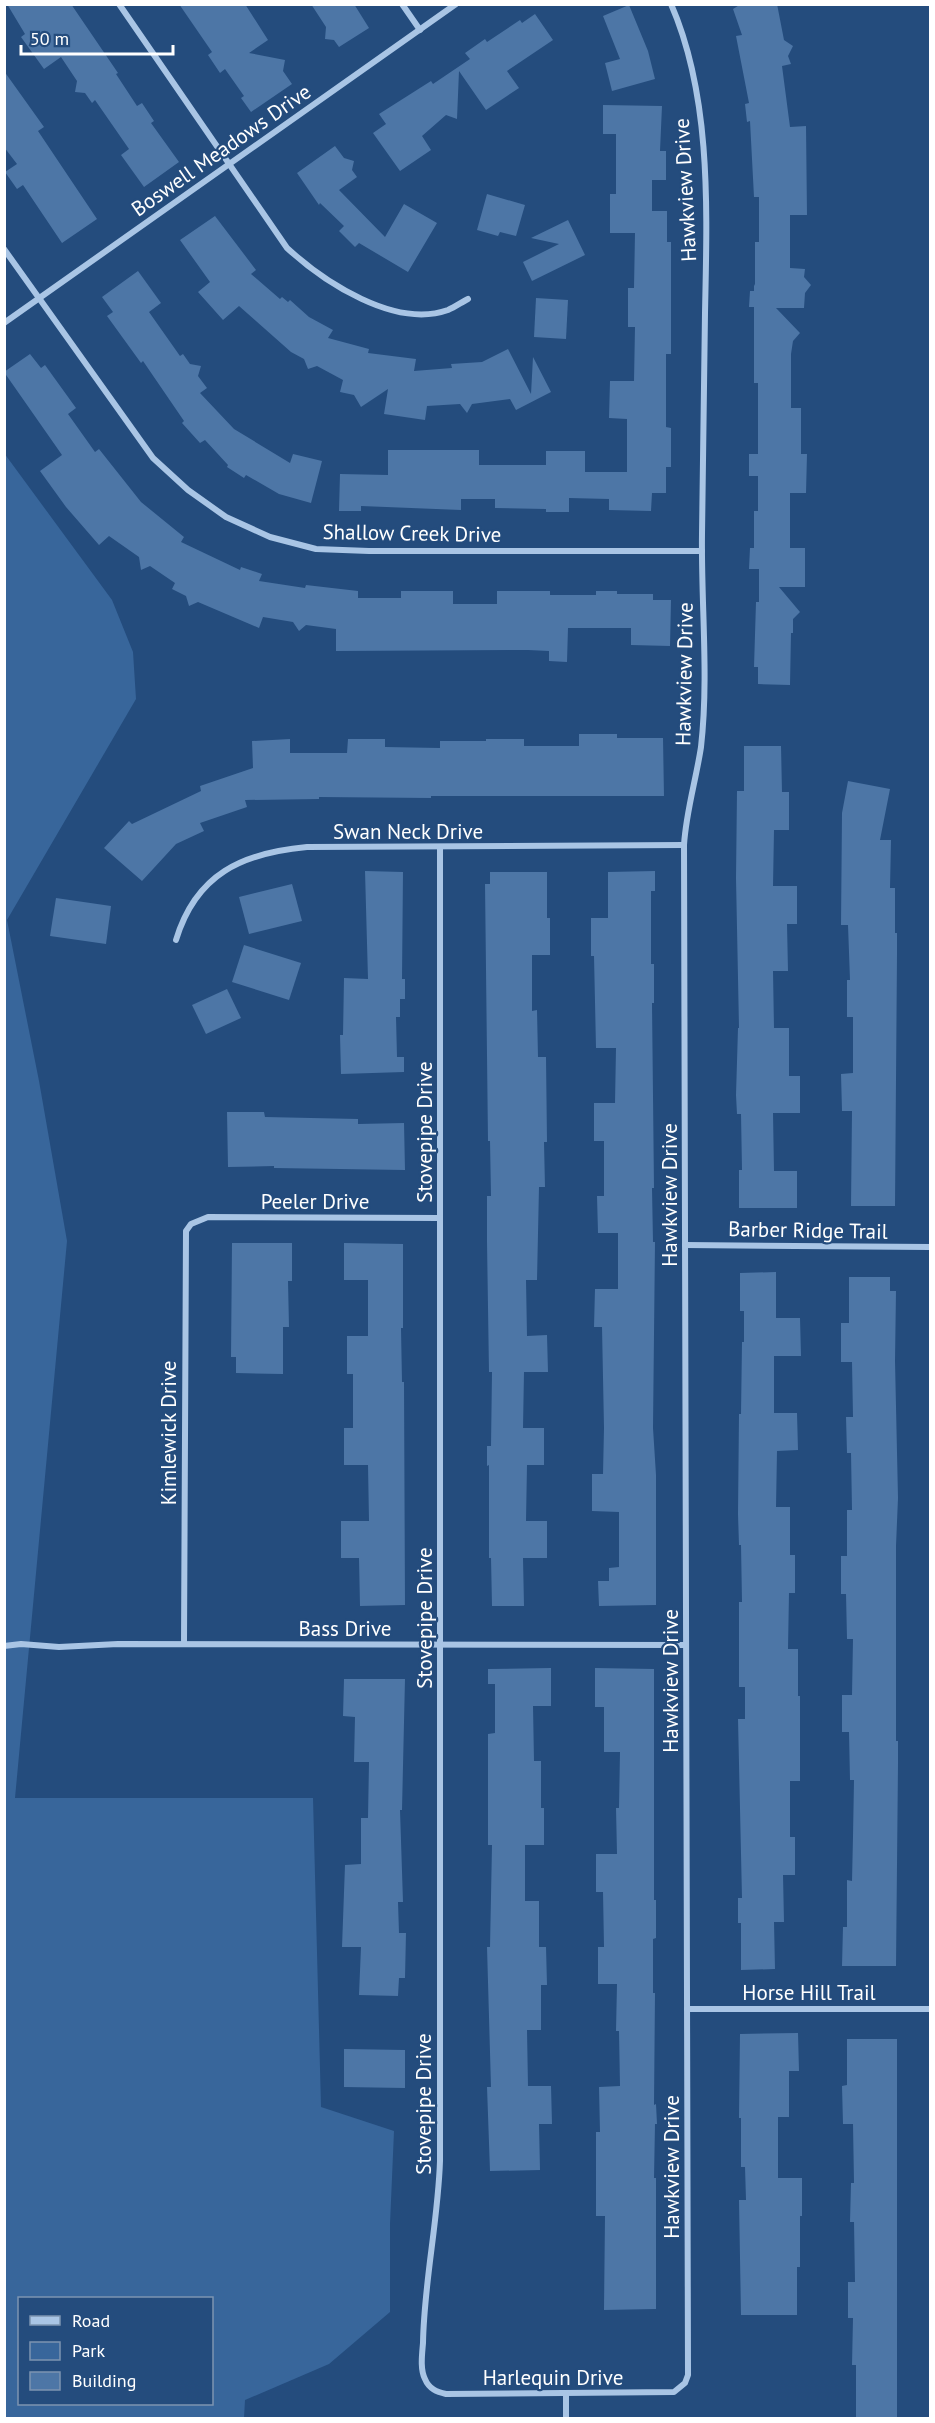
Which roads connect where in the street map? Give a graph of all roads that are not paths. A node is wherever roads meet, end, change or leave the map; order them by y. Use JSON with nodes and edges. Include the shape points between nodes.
{"nodes":[{"id":1,"x":119,"y":4,"type":"edge"},
{"id":2,"x":402,"y":4,"type":"edge"},
{"id":3,"x":456,"y":4,"type":"edge"},
{"id":4,"x":670,"y":4,"type":"edge"},
{"id":5,"x":420,"y":30,"type":"junction"},
{"id":6,"x":229,"y":165,"type":"junction"},
{"id":7,"x":4,"y":249,"type":"edge"},
{"id":8,"x":39,"y":299,"type":"junction"},
{"id":9,"x":468,"y":299,"type":"dead end"},
{"id":10,"x":4,"y":323,"type":"edge"},
{"id":11,"x":702,"y":551,"type":"junction"},
{"id":12,"x":684,"y":845,"type":"junction"},
{"id":13,"x":440,"y":848,"type":"junction"},
{"id":14,"x":176,"y":940,"type":"dead end"},
{"id":15,"x":440,"y":1218,"type":"junction"},
{"id":16,"x":191,"y":1224,"type":"joint"},
{"id":17,"x":685,"y":1245,"type":"junction"},
{"id":18,"x":930,"y":1247,"type":"edge"},
{"id":19,"x":184,"y":1644,"type":"junction"},
{"id":20,"x":440,"y":1644,"type":"junction"},
{"id":21,"x":686,"y":1645,"type":"junction"},
{"id":22,"x":4,"y":1646,"type":"edge"},
{"id":23,"x":687,"y":2009,"type":"junction"},
{"id":24,"x":930,"y":2009,"type":"edge"},
{"id":25,"x":428,"y":2386,"type":"joint"},
{"id":26,"x":680,"y":2388,"type":"joint"},
{"id":27,"x":566,"y":2393,"type":"junction"},
{"id":28,"x":566,"y":2418,"type":"edge"}],
"edges":[{"from":1,"to":6,"type":"street"},
{"from":2,"to":5,"type":"street"},
{"from":3,"to":5,"type":"street","name":"Boswell Meadows Drive"},
{"from":4,"to":11,"type":"street","name":"Hawkview Drive","via":[[690,62],[702,135],[707,205]]},
{"from":5,"to":6,"type":"street","name":"Boswell Meadows Drive"},
{"from":6,"to":8,"type":"street","name":"Boswell Meadows Drive"},
{"from":6,"to":9,"type":"street","via":[[287,248],[309,269],[346,291],[386,309],[407,313],[448,310]]},
{"from":7,"to":8,"type":"street","name":"Shallow Creek Drive"},
{"from":8,"to":10,"type":"street","name":"Boswell Meadows Drive"},
{"from":8,"to":11,"type":"street","name":"Shallow Creek Drive","via":[[153,458],[226,517],[270,537],[316,549],[369,551]]},
{"from":11,"to":12,"type":"street","name":"Hawkview Drive","via":[[703,711]]},
{"from":12,"to":13,"type":"street","name":"Swan Neck Drive"},
{"from":12,"to":17,"type":"street","name":"Hawkview Drive"},
{"from":13,"to":14,"type":"street","name":"Swan Neck Drive","via":[[308,848],[267,852],[246,859],[209,882],[182,918]]},
{"from":13,"to":15,"type":"street","name":"Stovepipe Drive"},
{"from":15,"to":16,"type":"street","name":"Peeler Drive","via":[[208,1217]]},
{"from":15,"to":20,"type":"street","name":"Stovepipe Drive"},
{"from":16,"to":19,"type":"street","name":"Kimlewick Drive","via":[[185,1241]]},
{"from":17,"to":18,"type":"street","name":"Barber Ridge Trail"},
{"from":17,"to":21,"type":"street","name":"Hawkview Drive"},
{"from":19,"to":20,"type":"street","name":"Bass Drive"},
{"from":19,"to":22,"type":"street","name":"Bass Drive"},
{"from":20,"to":21,"type":"street","name":"Bass Drive"},
{"from":20,"to":25,"type":"street","name":"Stovepipe Drive","via":[[440,2161],[423,2316],[422,2368]]},
{"from":21,"to":23,"type":"street","name":"Hawkview Drive"},
{"from":23,"to":24,"type":"street","name":"Horse Hill Trail"},
{"from":23,"to":26,"type":"street","name":"Hawkview Drive","via":[[688,2375],[686,2384]]},
{"from":25,"to":27,"type":"street","name":"Harlequin Drive","via":[[446,2394]]},
{"from":26,"to":27,"type":"street","name":"Harlequin Drive","via":[[666,2392]]},
{"from":27,"to":28,"type":"street"}]}
